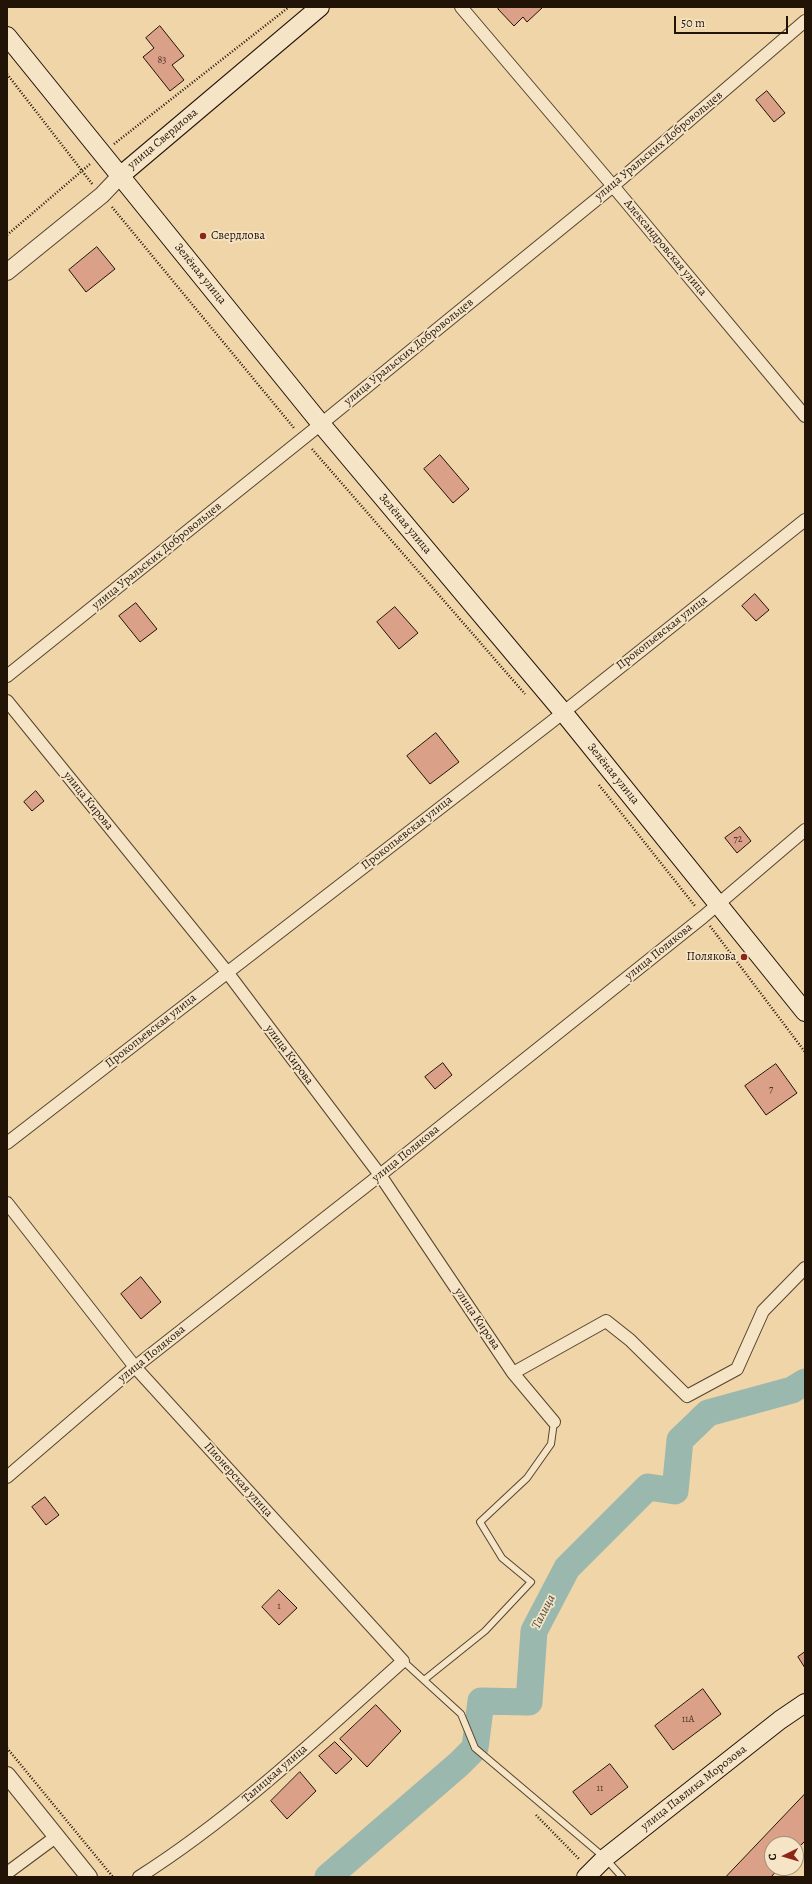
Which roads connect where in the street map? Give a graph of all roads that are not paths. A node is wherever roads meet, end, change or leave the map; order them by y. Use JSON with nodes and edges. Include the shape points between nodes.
{"nodes":[{"id":1,"x":320,"y":7,"type":"edge"},
{"id":2,"x":461,"y":7,"type":"edge"},
{"id":3,"x":805,"y":21,"type":"edge"},
{"id":4,"x":7,"y":36,"type":"edge"},
{"id":5,"x":120,"y":176,"type":"junction"},
{"id":6,"x":613,"y":186,"type":"junction"},
{"id":7,"x":7,"y":272,"type":"edge"},
{"id":8,"x":805,"y":416,"type":"edge"},
{"id":9,"x":321,"y":424,"type":"junction"},
{"id":10,"x":805,"y":520,"type":"edge"},
{"id":11,"x":7,"y":676,"type":"edge"},
{"id":12,"x":7,"y":701,"type":"edge"},
{"id":13,"x":563,"y":712,"type":"junction"},
{"id":14,"x":805,"y":830,"type":"edge"},
{"id":15,"x":718,"y":904,"type":"junction"},
{"id":16,"x":227,"y":972,"type":"junction"},
{"id":17,"x":805,"y":1012,"type":"edge"},
{"id":18,"x":7,"y":1143,"type":"edge"},
{"id":19,"x":380,"y":1175,"type":"junction"},
{"id":20,"x":7,"y":1203,"type":"edge"},
{"id":21,"x":805,"y":1268,"type":"edge"},
{"id":22,"x":135,"y":1367,"type":"junction"},
{"id":23,"x":513,"y":1373,"type":"junction"},
{"id":24,"x":554,"y":1422,"type":"joint"},
{"id":25,"x":7,"y":1477,"type":"edge"},
{"id":26,"x":403,"y":1661,"type":"junction"},
{"id":27,"x":424,"y":1680,"type":"junction"},
{"id":28,"x":805,"y":1703,"type":"edge"},
{"id":29,"x":7,"y":1775,"type":"edge"},
{"id":30,"x":56,"y":1836,"type":"junction"},
{"id":31,"x":605,"y":1858,"type":"junction"},
{"id":32,"x":7,"y":1873,"type":"edge"},
{"id":33,"x":89,"y":1877,"type":"edge"},
{"id":34,"x":139,"y":1877,"type":"edge"},
{"id":35,"x":586,"y":1877,"type":"edge"},
{"id":36,"x":622,"y":1877,"type":"edge"}],
"edges":[{"from":1,"to":5,"type":"main road","name":"улица Свердлова"},
{"from":2,"to":6,"type":"street","name":"Александровская улица"},
{"from":3,"to":6,"type":"street","name":"улица Уральских Добровольцев"},
{"from":4,"to":5,"type":"main road","name":"Зелёная улица"},
{"from":5,"to":7,"type":"street","name":"улица Свердлова","via":[[102,195]]},
{"from":5,"to":9,"type":"main road","name":"Зелёная улица"},
{"from":6,"to":8,"type":"street","name":"Александровская улица"},
{"from":6,"to":9,"type":"street","name":"улица Уральских Добровольцев"},
{"from":9,"to":11,"type":"street","name":"улица Уральских Добровольцев"},
{"from":9,"to":13,"type":"main road","name":"Зелёная улица"},
{"from":10,"to":13,"type":"street","name":"Прокопьевская улица"},
{"from":12,"to":16,"type":"street","name":"улица Кирова"},
{"from":13,"to":15,"type":"main road","name":"Зелёная улица"},
{"from":13,"to":16,"type":"street","name":"Прокопьевская улица"},
{"from":14,"to":15,"type":"street","name":"улица Полякова"},
{"from":15,"to":17,"type":"main road","name":"Зелёная улица"},
{"from":15,"to":19,"type":"street","name":"улица Полякова"},
{"from":16,"to":18,"type":"street","name":"Прокопьевская улица"},
{"from":16,"to":19,"type":"street","name":"улица Кирова"},
{"from":19,"to":22,"type":"street","name":"улица Полякова"},
{"from":19,"to":23,"type":"street","name":"улица Кирова"},
{"from":20,"to":22,"type":"street","name":"Пионерская улица"},
{"from":21,"to":23,"type":"street","via":[[763,1311],[737,1369],[687,1396],[630,1340],[606,1321]]},
{"from":22,"to":25,"type":"street","name":"улица Полякова"},
{"from":22,"to":26,"type":"street","name":"Пионерская улица"},
{"from":23,"to":24,"type":"street","name":"улица Кирова"},
{"from":24,"to":27,"type":"lane","via":[[551,1444],[527,1478],[480,1522],[502,1558],[531,1582],[485,1631]]},
{"from":26,"to":27,"type":"lane","name":"Пионерская улица"},
{"from":26,"to":34,"type":"street","name":"Талицкая улица","via":[[247,1800]]},
{"from":27,"to":31,"type":"lane","name":"Пионерская улица","via":[[461,1714],[475,1748]]},
{"from":28,"to":31,"type":"main road","name":"улица Павлика Морозова"},
{"from":29,"to":30,"type":"street"},
{"from":30,"to":32,"type":"street"},
{"from":30,"to":33,"type":"street"},
{"from":31,"to":35,"type":"main road","name":"улица Павлика Морозова"},
{"from":31,"to":36,"type":"lane"}]}
